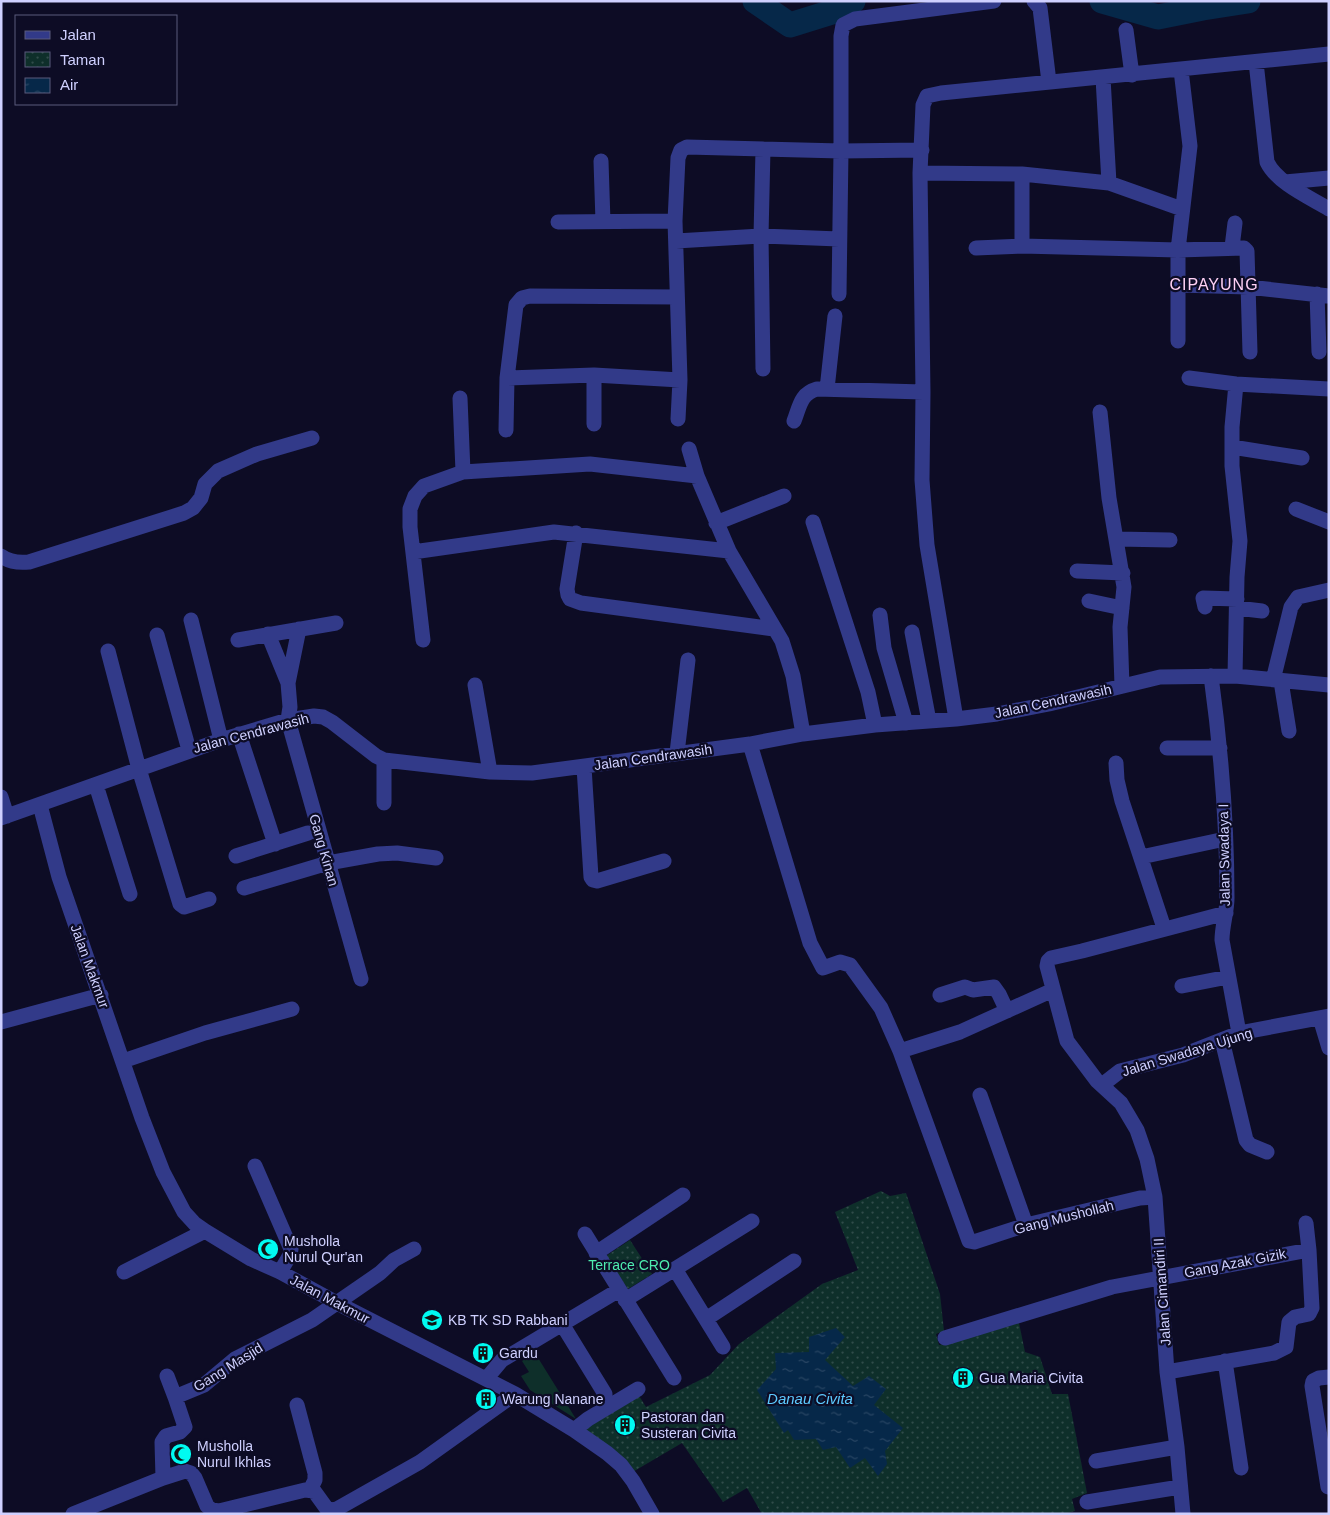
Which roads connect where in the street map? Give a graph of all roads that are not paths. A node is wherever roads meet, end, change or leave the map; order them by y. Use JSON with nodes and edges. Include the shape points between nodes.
{"nodes":[{"id":1,"x":994,"y":1,"type":"edge"},
{"id":2,"x":1034,"y":1,"type":"edge"},
{"id":3,"x":1126,"y":30,"type":"dead end"},
{"id":4,"x":1329,"y":54,"type":"edge"},
{"id":5,"x":1256,"y":62,"type":"junction"},
{"id":6,"x":1181,"y":70,"type":"junction"},
{"id":7,"x":1132,"y":75,"type":"junction"},
{"id":8,"x":1103,"y":78,"type":"junction"},
{"id":9,"x":1049,"y":82,"type":"junction"},
{"id":10,"x":763,"y":149,"type":"junction"},
{"id":11,"x":922,"y":150,"type":"junction"},
{"id":12,"x":841,"y":151,"type":"junction"},
{"id":13,"x":601,"y":161,"type":"dead end"},
{"id":14,"x":920,"y":173,"type":"junction"},
{"id":15,"x":1022,"y":174,"type":"junction"},
{"id":16,"x":1329,"y":178,"type":"edge"},
{"id":17,"x":1285,"y":182,"type":"junction"},
{"id":18,"x":1109,"y":183,"type":"junction"},
{"id":19,"x":1182,"y":209,"type":"junction"},
{"id":20,"x":1329,"y":210,"type":"edge"},
{"id":21,"x":675,"y":221,"type":"junction"},
{"id":22,"x":558,"y":222,"type":"dead end"},
{"id":23,"x":603,"y":222,"type":"junction"},
{"id":24,"x":1235,"y":223,"type":"dead end"},
{"id":25,"x":761,"y":236,"type":"junction"},
{"id":26,"x":839,"y":239,"type":"junction"},
{"id":27,"x":676,"y":241,"type":"junction"},
{"id":28,"x":1022,"y":246,"type":"junction"},
{"id":29,"x":1232,"y":247,"type":"junction"},
{"id":30,"x":976,"y":248,"type":"dead end"},
{"id":31,"x":1178,"y":250,"type":"junction"},
{"id":32,"x":1178,"y":285,"type":"junction"},
{"id":33,"x":1248,"y":287,"type":"junction"},
{"id":34,"x":839,"y":294,"type":"dead end"},
{"id":35,"x":1323,"y":295,"type":"edge"},
{"id":36,"x":677,"y":297,"type":"junction"},
{"id":37,"x":836,"y":316,"type":"dead end"},
{"id":38,"x":1178,"y":341,"type":"dead end"},
{"id":39,"x":1250,"y":352,"type":"dead end"},
{"id":40,"x":1319,"y":352,"type":"dead end"},
{"id":41,"x":763,"y":369,"type":"dead end"},
{"id":42,"x":594,"y":375,"type":"junction"},
{"id":43,"x":507,"y":378,"type":"junction"},
{"id":44,"x":1189,"y":378,"type":"dead end"},
{"id":45,"x":680,"y":380,"type":"junction"},
{"id":46,"x":1236,"y":384,"type":"junction"},
{"id":47,"x":827,"y":389,"type":"junction"},
{"id":48,"x":1329,"y":389,"type":"edge"},
{"id":49,"x":923,"y":392,"type":"junction"},
{"id":50,"x":460,"y":398,"type":"dead end"},
{"id":51,"x":1100,"y":412,"type":"dead end"},
{"id":52,"x":678,"y":419,"type":"dead end"},
{"id":53,"x":794,"y":422,"type":"dead end"},
{"id":54,"x":594,"y":424,"type":"dead end"},
{"id":55,"x":506,"y":430,"type":"dead end"},
{"id":56,"x":312,"y":438,"type":"dead end"},
{"id":57,"x":1232,"y":447,"type":"junction"},
{"id":58,"x":689,"y":449,"type":"dead end"},
{"id":59,"x":1302,"y":458,"type":"dead end"},
{"id":60,"x":463,"y":472,"type":"junction"},
{"id":61,"x":698,"y":476,"type":"junction"},
{"id":62,"x":784,"y":496,"type":"dead end"},
{"id":63,"x":1296,"y":509,"type":"dead end"},
{"id":64,"x":813,"y":522,"type":"dead end"},
{"id":65,"x":1329,"y":522,"type":"edge"},
{"id":66,"x":716,"y":523,"type":"junction"},
{"id":67,"x":576,"y":533,"type":"junction"},
{"id":68,"x":1116,"y":539,"type":"junction"},
{"id":69,"x":1170,"y":540,"type":"dead end"},
{"id":70,"x":729,"y":551,"type":"junction"},
{"id":71,"x":413,"y":552,"type":"junction"},
{"id":72,"x":1,"y":556,"type":"edge"},
{"id":73,"x":1077,"y":571,"type":"dead end"},
{"id":74,"x":1123,"y":573,"type":"junction"},
{"id":75,"x":1329,"y":590,"type":"edge"},
{"id":76,"x":1089,"y":601,"type":"dead end"},
{"id":77,"x":1237,"y":604,"type":"junction"},
{"id":78,"x":1205,"y":607,"type":"dead end"},
{"id":79,"x":1122,"y":608,"type":"junction"},
{"id":80,"x":1262,"y":611,"type":"dead end"},
{"id":81,"x":880,"y":615,"type":"dead end"},
{"id":82,"x":191,"y":620,"type":"dead end"},
{"id":83,"x":336,"y":623,"type":"dead end"},
{"id":84,"x":299,"y":629,"type":"junction"},
{"id":85,"x":774,"y":629,"type":"junction"},
{"id":86,"x":912,"y":632,"type":"dead end"},
{"id":87,"x":268,"y":634,"type":"junction"},
{"id":88,"x":157,"y":636,"type":"dead end"},
{"id":89,"x":238,"y":640,"type":"dead end"},
{"id":90,"x":424,"y":640,"type":"dead end"},
{"id":91,"x":108,"y":651,"type":"dead end"},
{"id":92,"x":688,"y":660,"type":"dead end"},
{"id":93,"x":1211,"y":676,"type":"junction"},
{"id":94,"x":1236,"y":676,"type":"junction"},
{"id":95,"x":1278,"y":681,"type":"junction"},
{"id":96,"x":288,"y":683,"type":"junction"},
{"id":97,"x":474,"y":685,"type":"dead end"},
{"id":98,"x":1329,"y":685,"type":"edge"},
{"id":99,"x":1122,"y":686,"type":"junction"},
{"id":100,"x":956,"y":719,"type":"junction"},
{"id":101,"x":288,"y":720,"type":"junction"},
{"id":102,"x":929,"y":721,"type":"junction"},
{"id":103,"x":906,"y":723,"type":"junction"},
{"id":104,"x":875,"y":725,"type":"junction"},
{"id":105,"x":1289,"y":730,"type":"dead end"},
{"id":106,"x":239,"y":734,"type":"junction"},
{"id":107,"x":803,"y":734,"type":"junction"},
{"id":108,"x":222,"y":740,"type":"junction"},
{"id":109,"x":750,"y":744,"type":"junction"},
{"id":110,"x":1167,"y":748,"type":"dead end"},
{"id":111,"x":1220,"y":748,"type":"junction"},
{"id":112,"x":189,"y":750,"type":"junction"},
{"id":113,"x":678,"y":753,"type":"junction"},
{"id":114,"x":384,"y":760,"type":"junction"},
{"id":115,"x":1116,"y":762,"type":"dead end"},
{"id":116,"x":584,"y":767,"type":"junction"},
{"id":117,"x":139,"y":769,"type":"junction"},
{"id":118,"x":490,"y":772,"type":"junction"},
{"id":119,"x":96,"y":785,"type":"junction"},
{"id":120,"x":1,"y":797,"type":"edge"},
{"id":121,"x":384,"y":803,"type":"dead end"},
{"id":122,"x":40,"y":805,"type":"junction"},
{"id":123,"x":4,"y":817,"type":"edge"},
{"id":124,"x":308,"y":833,"type":"dead end"},
{"id":125,"x":1225,"y":839,"type":"junction"},
{"id":126,"x":276,"y":844,"type":"junction"},
{"id":127,"x":236,"y":856,"type":"dead end"},
{"id":128,"x":1141,"y":857,"type":"junction"},
{"id":129,"x":436,"y":858,"type":"dead end"},
{"id":130,"x":664,"y":861,"type":"dead end"},
{"id":131,"x":328,"y":863,"type":"junction"},
{"id":132,"x":244,"y":888,"type":"dead end"},
{"id":133,"x":130,"y":894,"type":"dead end"},
{"id":134,"x":209,"y":899,"type":"dead end"},
{"id":135,"x":1226,"y":913,"type":"junction"},
{"id":136,"x":1164,"y":928,"type":"junction"},
{"id":137,"x":1228,"y":977,"type":"junction"},
{"id":138,"x":361,"y":979,"type":"dead end"},
{"id":139,"x":1182,"y":986,"type":"dead end"},
{"id":140,"x":1053,"y":990,"type":"junction"},
{"id":141,"x":940,"y":994,"type":"dead end"},
{"id":142,"x":101,"y":995,"type":"junction"},
{"id":143,"x":292,"y":1009,"type":"dead end"},
{"id":144,"x":1007,"y":1011,"type":"junction"},
{"id":145,"x":1324,"y":1017,"type":"edge"},
{"id":146,"x":1,"y":1022,"type":"edge"},
{"id":147,"x":1239,"y":1033,"type":"junction"},
{"id":148,"x":1222,"y":1040,"type":"junction"},
{"id":149,"x":1328,"y":1043,"type":"edge"},
{"id":150,"x":900,"y":1051,"type":"junction"},
{"id":151,"x":123,"y":1061,"type":"junction"},
{"id":152,"x":1102,"y":1085,"type":"junction"},
{"id":153,"x":980,"y":1095,"type":"dead end"},
{"id":154,"x":1268,"y":1152,"type":"dead end"},
{"id":155,"x":255,"y":1166,"type":"dead end"},
{"id":156,"x":683,"y":1195,"type":"dead end"},
{"id":157,"x":1155,"y":1197,"type":"junction"},
{"id":158,"x":752,"y":1221,"type":"dead end"},
{"id":159,"x":1306,"y":1223,"type":"dead end"},
{"id":160,"x":1026,"y":1225,"type":"junction"},
{"id":161,"x":205,"y":1231,"type":"junction"},
{"id":162,"x":585,"y":1234,"type":"dead end"},
{"id":163,"x":414,"y":1249,"type":"dead end"},
{"id":164,"x":1309,"y":1250,"type":"junction"},
{"id":165,"x":596,"y":1253,"type":"junction"},
{"id":166,"x":794,"y":1261,"type":"dead end"},
{"id":167,"x":675,"y":1269,"type":"junction"},
{"id":168,"x":124,"y":1272,"type":"dead end"},
{"id":169,"x":280,"y":1272,"type":"junction"},
{"id":170,"x":1162,"y":1278,"type":"junction"},
{"id":171,"x":622,"y":1295,"type":"junction"},
{"id":172,"x":337,"y":1304,"type":"junction"},
{"id":173,"x":706,"y":1319,"type":"junction"},
{"id":174,"x":562,"y":1324,"type":"junction"},
{"id":175,"x":945,"y":1338,"type":"dead end"},
{"id":176,"x":723,"y":1347,"type":"dead end"},
{"id":177,"x":1226,"y":1361,"type":"junction"},
{"id":178,"x":1167,"y":1372,"type":"junction"},
{"id":179,"x":167,"y":1376,"type":"dead end"},
{"id":180,"x":1329,"y":1377,"type":"edge"},
{"id":181,"x":674,"y":1378,"type":"dead end"},
{"id":182,"x":486,"y":1379,"type":"junction"},
{"id":183,"x":638,"y":1389,"type":"dead end"},
{"id":184,"x":515,"y":1394,"type":"junction"},
{"id":185,"x":605,"y":1394,"type":"dead end"},
{"id":186,"x":175,"y":1396,"type":"junction"},
{"id":187,"x":297,"y":1405,"type":"dead end"},
{"id":188,"x":574,"y":1430,"type":"junction"},
{"id":189,"x":1177,"y":1448,"type":"junction"},
{"id":190,"x":1096,"y":1461,"type":"dead end"},
{"id":191,"x":1241,"y":1468,"type":"dead end"},
{"id":192,"x":163,"y":1478,"type":"junction"},
{"id":193,"x":1180,"y":1486,"type":"junction"},
{"id":194,"x":1328,"y":1486,"type":"dead end"},
{"id":195,"x":310,"y":1490,"type":"junction"},
{"id":196,"x":1087,"y":1502,"type":"dead end"},
{"id":197,"x":73,"y":1514,"type":"edge"},
{"id":198,"x":652,"y":1514,"type":"edge"},
{"id":199,"x":1183,"y":1514,"type":"edge"}],
"edges":[{"from":1,"to":12,"type":"street","via":[[855,19],[844,25],[841,36]]},
{"from":2,"to":9,"type":"street","via":[[1040,8]]},
{"from":3,"to":7,"type":"street"},
{"from":4,"to":5,"type":"street"},
{"from":5,"to":6,"type":"street"},
{"from":5,"to":17,"type":"street","via":[[1268,162],[1274,174]]},
{"from":6,"to":7,"type":"street"},
{"from":6,"to":19,"type":"street","via":[[1190,146]]},
{"from":7,"to":8,"type":"street"},
{"from":8,"to":9,"type":"street"},
{"from":8,"to":18,"type":"street"},
{"from":9,"to":11,"type":"street","via":[[927,96],[923,105]]},
{"from":10,"to":12,"type":"street"},
{"from":10,"to":21,"type":"street","via":[[687,147],[681,150]]},
{"from":10,"to":25,"type":"street"},
{"from":11,"to":12,"type":"street"},
{"from":11,"to":14,"type":"street"},
{"from":12,"to":26,"type":"street"},
{"from":13,"to":23,"type":"street"},
{"from":14,"to":15,"type":"street"},
{"from":14,"to":49,"type":"street"},
{"from":15,"to":18,"type":"street"},
{"from":15,"to":28,"type":"street"},
{"from":16,"to":17,"type":"street"},
{"from":17,"to":20,"type":"street"},
{"from":18,"to":19,"type":"street"},
{"from":19,"to":31,"type":"street"},
{"from":21,"to":23,"type":"street"},
{"from":21,"to":27,"type":"street"},
{"from":22,"to":23,"type":"street"},
{"from":24,"to":29,"type":"street"},
{"from":25,"to":26,"type":"street"},
{"from":25,"to":27,"type":"street"},
{"from":25,"to":41,"type":"street"},
{"from":26,"to":34,"type":"street"},
{"from":27,"to":36,"type":"street"},
{"from":28,"to":30,"type":"street"},
{"from":28,"to":31,"type":"street"},
{"from":29,"to":31,"type":"street"},
{"from":29,"to":33,"type":"street","via":[[1247,250]]},
{"from":31,"to":32,"type":"street"},
{"from":32,"to":33,"type":"street"},
{"from":32,"to":38,"type":"street"},
{"from":33,"to":35,"type":"street"},
{"from":33,"to":39,"type":"street"},
{"from":35,"to":40,"type":"street"},
{"from":36,"to":43,"type":"street","via":[[522,298],[516,305]]},
{"from":36,"to":45,"type":"street"},
{"from":37,"to":47,"type":"street"},
{"from":42,"to":43,"type":"street"},
{"from":42,"to":45,"type":"street"},
{"from":42,"to":54,"type":"street"},
{"from":43,"to":55,"type":"street"},
{"from":44,"to":46,"type":"street"},
{"from":45,"to":52,"type":"street"},
{"from":46,"to":48,"type":"street"},
{"from":46,"to":57,"type":"street"},
{"from":47,"to":49,"type":"street"},
{"from":47,"to":53,"type":"street","via":[[808,392]]},
{"from":49,"to":100,"type":"street","via":[[922,480],[927,545]]},
{"from":50,"to":60,"type":"street"},
{"from":51,"to":68,"type":"street"},
{"from":56,"to":72,"type":"street","via":[[257,454],[218,471],[205,484],[201,498],[184,514],[29,562],[19,563]]},
{"from":57,"to":59,"type":"street"},
{"from":57,"to":77,"type":"street","via":[[1240,540]]},
{"from":58,"to":61,"type":"street"},
{"from":60,"to":61,"type":"street","via":[[590,464]]},
{"from":60,"to":71,"type":"street","via":[[424,486],[415,496],[410,509]]},
{"from":61,"to":66,"type":"street"},
{"from":62,"to":66,"type":"street"},
{"from":63,"to":65,"type":"street"},
{"from":64,"to":104,"type":"street","via":[[868,692]]},
{"from":66,"to":70,"type":"street"},
{"from":67,"to":70,"type":"street"},
{"from":67,"to":71,"type":"street","via":[[554,532]]},
{"from":67,"to":85,"type":"street","via":[[567,589],[570,599]]},
{"from":68,"to":69,"type":"street"},
{"from":68,"to":74,"type":"street"},
{"from":70,"to":85,"type":"street"},
{"from":71,"to":90,"type":"street"},
{"from":73,"to":74,"type":"street"},
{"from":74,"to":79,"type":"street"},
{"from":75,"to":95,"type":"street","via":[[1294,599],[1275,672]]},
{"from":76,"to":79,"type":"street"},
{"from":77,"to":78,"type":"street","via":[[1203,598]]},
{"from":77,"to":80,"type":"street"},
{"from":77,"to":94,"type":"street"},
{"from":79,"to":99,"type":"street"},
{"from":81,"to":103,"type":"street","via":[[884,648]]},
{"from":82,"to":108,"type":"street"},
{"from":83,"to":84,"type":"street"},
{"from":84,"to":87,"type":"street"},
{"from":84,"to":96,"type":"street"},
{"from":85,"to":107,"type":"street","via":[[782,641],[792,676]]},
{"from":86,"to":102,"type":"street"},
{"from":87,"to":89,"type":"street"},
{"from":87,"to":96,"type":"street"},
{"from":88,"to":112,"type":"street"},
{"from":91,"to":117,"type":"street"},
{"from":92,"to":113,"type":"street"},
{"from":93,"to":94,"type":"street","name":"Jalan Cendrawasih"},
{"from":93,"to":99,"type":"street","name":"Jalan Cendrawasih","via":[[1160,677]]},
{"from":93,"to":111,"type":"street","name":"Jalan Swadaya I"},
{"from":94,"to":95,"type":"street","name":"Jalan Cendrawasih"},
{"from":95,"to":98,"type":"street","name":"Jalan Cendrawasih"},
{"from":95,"to":105,"type":"street"},
{"from":96,"to":101,"type":"street","name":"Gang Kinan"},
{"from":97,"to":118,"type":"street"},
{"from":99,"to":100,"type":"street","name":"Jalan Cendrawasih","via":[[1038,706]]},
{"from":100,"to":102,"type":"street","name":"Jalan Cendrawasih"},
{"from":101,"to":106,"type":"street","name":"Jalan Cendrawasih"},
{"from":101,"to":114,"type":"street","name":"Jalan Cendrawasih","via":[[323,717]]},
{"from":101,"to":131,"type":"street","name":"Gang Kinan"},
{"from":102,"to":103,"type":"street","name":"Jalan Cendrawasih"},
{"from":103,"to":104,"type":"street","name":"Jalan Cendrawasih"},
{"from":104,"to":107,"type":"street","name":"Jalan Cendrawasih"},
{"from":106,"to":108,"type":"street","name":"Jalan Cendrawasih"},
{"from":106,"to":126,"type":"street"},
{"from":107,"to":109,"type":"street","name":"Jalan Cendrawasih"},
{"from":108,"to":112,"type":"street","name":"Jalan Cendrawasih"},
{"from":109,"to":113,"type":"street","name":"Jalan Cendrawasih"},
{"from":109,"to":150,"type":"street","via":[[810,943],[821,967],[840,962],[850,965],[881,1008]]},
{"from":110,"to":111,"type":"street"},
{"from":111,"to":125,"type":"street","name":"Jalan Swadaya I"},
{"from":112,"to":117,"type":"street","name":"Jalan Cendrawasih"},
{"from":113,"to":116,"type":"street","name":"Jalan Cendrawasih"},
{"from":114,"to":118,"type":"street","name":"Jalan Cendrawasih"},
{"from":114,"to":121,"type":"street"},
{"from":115,"to":128,"type":"street","via":[[1122,801]]},
{"from":116,"to":118,"type":"street","name":"Jalan Cendrawasih","via":[[532,773]]},
{"from":116,"to":130,"type":"street","via":[[593,880]]},
{"from":117,"to":119,"type":"street","name":"Jalan Cendrawasih"},
{"from":117,"to":134,"type":"street","via":[[180,904],[184,907]]},
{"from":119,"to":122,"type":"street","name":"Jalan Cendrawasih"},
{"from":119,"to":133,"type":"street"},
{"from":120,"to":123,"type":"street"},
{"from":122,"to":123,"type":"street","name":"Jalan Cendrawasih"},
{"from":122,"to":142,"type":"street","name":"Jalan Makmur","via":[[59,877]]},
{"from":124,"to":126,"type":"street"},
{"from":125,"to":128,"type":"street"},
{"from":125,"to":135,"type":"street","name":"Jalan Swadaya I"},
{"from":126,"to":127,"type":"street"},
{"from":128,"to":136,"type":"street"},
{"from":129,"to":131,"type":"street","via":[[396,853]]},
{"from":131,"to":132,"type":"street"},
{"from":131,"to":138,"type":"street","name":"Gang Kinan"},
{"from":135,"to":136,"type":"street"},
{"from":135,"to":137,"type":"street","name":"Jalan Swadaya I","via":[[1222,940]]},
{"from":136,"to":140,"type":"street","via":[[1050,958],[1047,966]]},
{"from":137,"to":139,"type":"street"},
{"from":137,"to":147,"type":"street","name":"Jalan Swadaya I"},
{"from":140,"to":144,"type":"street"},
{"from":140,"to":152,"type":"street","via":[[1067,1041]]},
{"from":141,"to":144,"type":"street","via":[[965,987],[973,990],[994,988]]},
{"from":142,"to":146,"type":"street"},
{"from":142,"to":151,"type":"street","name":"Jalan Makmur"},
{"from":143,"to":151,"type":"street","via":[[205,1033]]},
{"from":144,"to":150,"type":"street","via":[[960,1032]]},
{"from":145,"to":147,"type":"street","name":"Jalan Swadaya Ujung"},
{"from":145,"to":149,"type":"street"},
{"from":147,"to":148,"type":"street","name":"Jalan Swadaya Ujung"},
{"from":148,"to":152,"type":"street","name":"Jalan Swadaya Ujung","via":[[1183,1056],[1120,1071]]},
{"from":148,"to":154,"type":"street","via":[[1246,1140]]},
{"from":150,"to":160,"type":"street","name":"Gang Mushollah","via":[[966,1238],[974,1242]]},
{"from":151,"to":161,"type":"street","name":"Jalan Makmur","via":[[171,1189],[184,1212]]},
{"from":152,"to":157,"type":"street","name":"Jalan Cimandiri II","via":[[1121,1103],[1136,1130],[1147,1159]]},
{"from":153,"to":160,"type":"street"},
{"from":155,"to":169,"type":"street","via":[[290,1249]]},
{"from":156,"to":165,"type":"street"},
{"from":157,"to":160,"type":"street","name":"Gang Mushollah"},
{"from":157,"to":170,"type":"street","name":"Jalan Cimandiri II"},
{"from":158,"to":167,"type":"street"},
{"from":159,"to":164,"type":"street"},
{"from":161,"to":168,"type":"street"},
{"from":161,"to":169,"type":"street","name":"Jalan Makmur","via":[[251,1259]]},
{"from":162,"to":165,"type":"street"},
{"from":163,"to":172,"type":"street","name":"Gang Masjid","via":[[394,1260]]},
{"from":164,"to":170,"type":"street","name":"Gang Azak Gizik"},
{"from":164,"to":177,"type":"street","via":[[1311,1312],[1289,1322],[1286,1347],[1274,1353]]},
{"from":165,"to":171,"type":"street"},
{"from":166,"to":173,"type":"street"},
{"from":167,"to":171,"type":"street"},
{"from":167,"to":173,"type":"street"},
{"from":169,"to":172,"type":"street","name":"Jalan Makmur"},
{"from":170,"to":175,"type":"street","name":"Gang Azak Gizik","via":[[1098,1290]]},
{"from":170,"to":178,"type":"street","name":"Jalan Cimandiri II"},
{"from":171,"to":174,"type":"street"},
{"from":171,"to":181,"type":"street"},
{"from":172,"to":182,"type":"street","name":"Jalan Makmur"},
{"from":172,"to":186,"type":"street","name":"Gang Masjid","via":[[302,1326],[235,1359],[204,1385]]},
{"from":173,"to":176,"type":"street"},
{"from":174,"to":182,"type":"street","via":[[502,1360]]},
{"from":174,"to":185,"type":"street"},
{"from":177,"to":178,"type":"street"},
{"from":177,"to":191,"type":"street"},
{"from":178,"to":189,"type":"street","name":"Jalan Cimandiri II"},
{"from":179,"to":186,"type":"street"},
{"from":180,"to":194,"type":"street","via":[[1313,1381],[1312,1386]]},
{"from":182,"to":184,"type":"street","name":"Jalan Makmur"},
{"from":183,"to":188,"type":"street"},
{"from":184,"to":188,"type":"street","name":"Jalan Makmur"},
{"from":184,"to":195,"type":"street","via":[[420,1462],[335,1510],[327,1509]]},
{"from":186,"to":192,"type":"street","via":[[185,1427],[166,1436],[162,1442]]},
{"from":187,"to":195,"type":"street","via":[[315,1473]]},
{"from":188,"to":198,"type":"street","name":"Jalan Makmur","via":[[620,1465]]},
{"from":189,"to":190,"type":"street"},
{"from":189,"to":193,"type":"street","name":"Jalan Cimandiri II"},
{"from":192,"to":195,"type":"street","via":[[184,1471],[191,1473],[207,1506],[219,1511]]},
{"from":192,"to":197,"type":"street"},
{"from":193,"to":196,"type":"street"},
{"from":193,"to":199,"type":"street","name":"Jalan Cimandiri II"}]}
